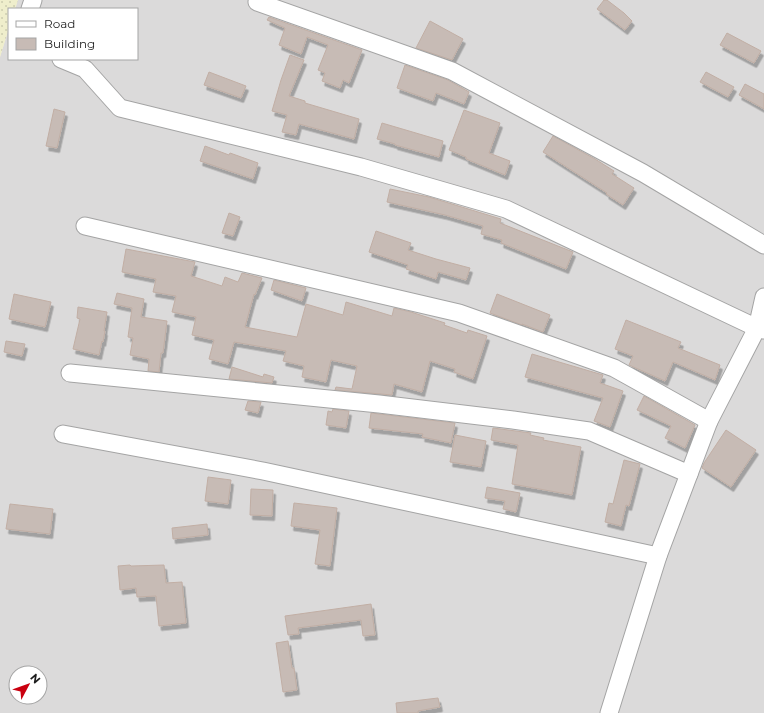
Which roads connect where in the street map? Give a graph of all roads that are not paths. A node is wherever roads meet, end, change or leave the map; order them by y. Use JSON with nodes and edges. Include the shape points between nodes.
{"nodes":[{"id":1,"x":257,"y":2,"type":"dead end"},
{"id":2,"x":63,"y":60,"type":"edge"},
{"id":3,"x":85,"y":226,"type":"dead end"},
{"id":4,"x":764,"y":244,"type":"edge"},
{"id":5,"x":764,"y":297,"type":"edge"},
{"id":6,"x":761,"y":329,"type":"edge"},
{"id":7,"x":70,"y":373,"type":"dead end"},
{"id":8,"x":709,"y":421,"type":"junction"},
{"id":9,"x":63,"y":434,"type":"dead end"},
{"id":10,"x":689,"y":474,"type":"junction"},
{"id":11,"x":658,"y":556,"type":"junction"},
{"id":12,"x":608,"y":713,"type":"edge"}],
"edges":[{"from":1,"to":4,"type":"street","via":[[452,71],[643,173]]},
{"from":2,"to":6,"type":"street","via":[[85,69],[120,108],[361,167],[506,209]]},
{"from":3,"to":8,"type":"street","via":[[459,313],[614,368]]},
{"from":5,"to":6,"type":"street"},
{"from":6,"to":8,"type":"street"},
{"from":7,"to":10,"type":"street","via":[[380,404],[589,431]]},
{"from":8,"to":10,"type":"street"},
{"from":9,"to":11,"type":"street","via":[[263,471]]},
{"from":10,"to":11,"type":"street"},
{"from":11,"to":12,"type":"street"}]}
